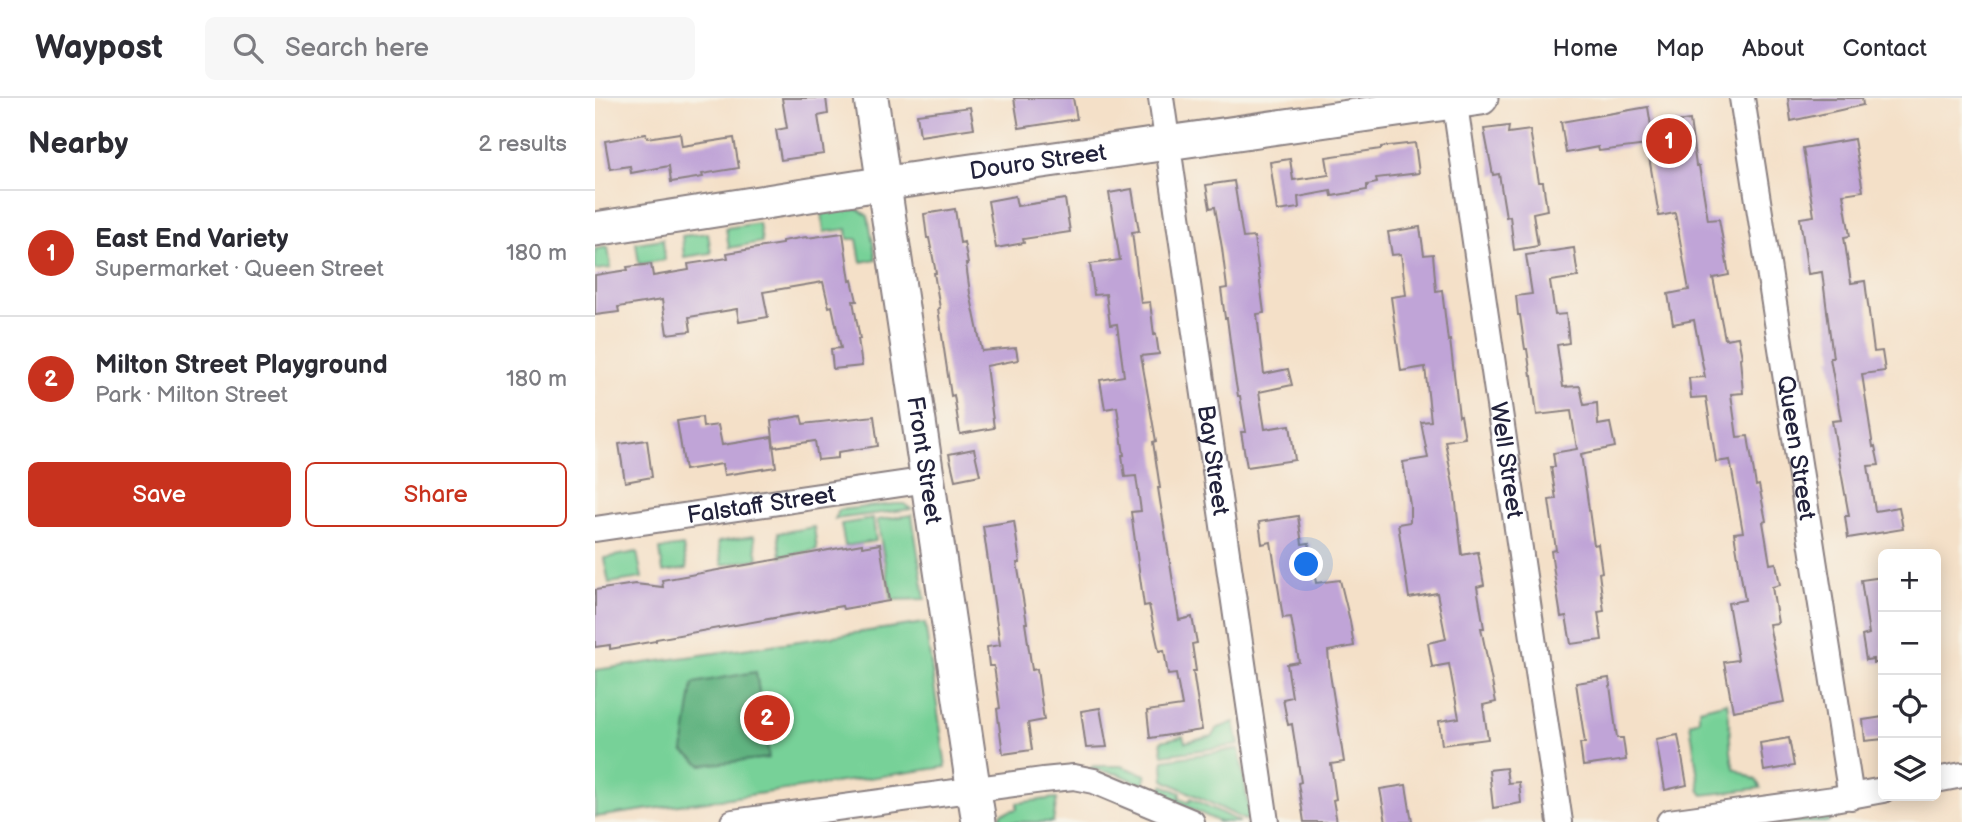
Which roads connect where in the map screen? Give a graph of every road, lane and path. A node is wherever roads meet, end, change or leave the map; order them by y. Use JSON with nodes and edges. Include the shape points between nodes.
{"nodes":[{"id":1,"x":871,"y":98,"type":"edge"},
{"id":2,"x":1160,"y":98,"type":"edge"},
{"id":3,"x":1742,"y":98,"type":"edge"},
{"id":4,"x":1463,"y":99,"type":"edge"},
{"id":5,"x":1167,"y":144,"type":"junction"},
{"id":6,"x":884,"y":184,"type":"junction"},
{"id":7,"x":595,"y":229,"type":"edge"},
{"id":8,"x":927,"y":480,"type":"junction"},
{"id":9,"x":595,"y":529,"type":"edge"},
{"id":10,"x":1962,"y":775,"type":"edge"},
{"id":11,"x":1941,"y":779,"type":"edge"},
{"id":12,"x":1878,"y":791,"type":"edge"},
{"id":13,"x":1851,"y":797,"type":"junction"},
{"id":14,"x":977,"y":806,"type":"edge"},
{"id":15,"x":733,"y":822,"type":"edge"},
{"id":16,"x":1192,"y":822,"type":"edge"},
{"id":17,"x":1266,"y":822,"type":"edge"},
{"id":18,"x":1560,"y":822,"type":"edge"},
{"id":19,"x":1669,"y":822,"type":"edge"}],
"edges":[{"from":1,"to":6,"type":"street","name":"Front Street"},
{"from":2,"to":5,"type":"street","name":"Bay Street"},
{"from":3,"to":13,"type":"street","name":"Queen Street"},
{"from":4,"to":5,"type":"street","name":"Douro Street"},
{"from":4,"to":18,"type":"street","name":"Well Street"},
{"from":5,"to":6,"type":"street","name":"Douro Street"},
{"from":5,"to":17,"type":"street","name":"Bay Street"},
{"from":6,"to":7,"type":"street","name":"Douro Street"},
{"from":6,"to":8,"type":"street","name":"Front Street"},
{"from":8,"to":9,"type":"street","name":"Falstaff Street"},
{"from":8,"to":14,"type":"street","name":"Front Street"},
{"from":10,"to":11,"type":"street"},
{"from":12,"to":13,"type":"street"},
{"from":13,"to":19,"type":"street"},
{"from":14,"to":15,"type":"street"},
{"from":14,"to":16,"type":"street","via":[[1043,780],[1074,777],[1094,780]]}]}
